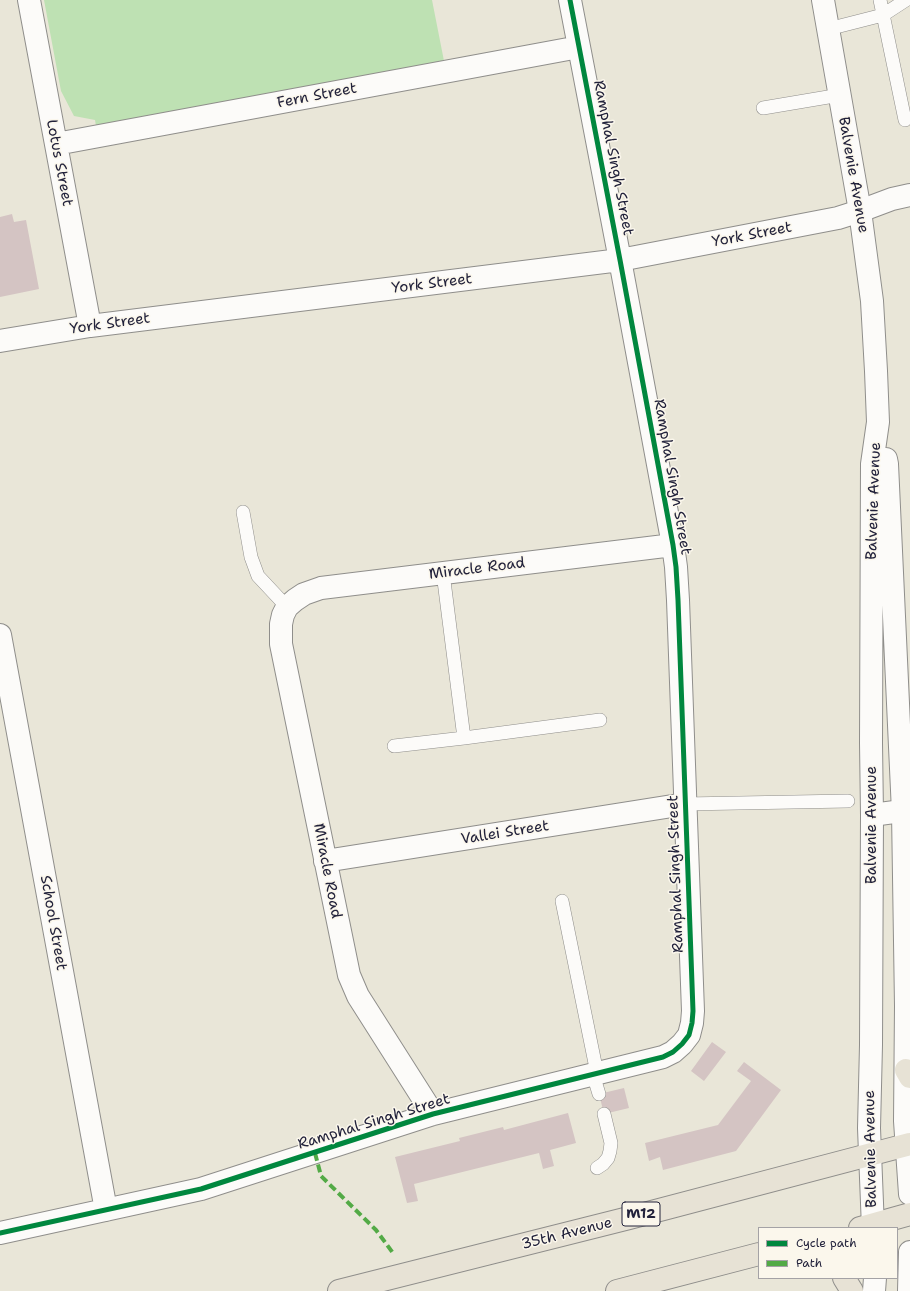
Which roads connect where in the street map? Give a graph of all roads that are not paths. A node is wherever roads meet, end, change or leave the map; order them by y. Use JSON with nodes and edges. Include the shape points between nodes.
{"nodes":[{"id":1,"x":29,"y":0,"type":"edge"},
{"id":2,"x":570,"y":0,"type":"edge"},
{"id":3,"x":823,"y":0,"type":"edge"},
{"id":4,"x":880,"y":0,"type":"edge"},
{"id":5,"x":906,"y":0,"type":"edge"},
{"id":6,"x":883,"y":15,"type":"junction"},
{"id":7,"x":828,"y":29,"type":"junction"},
{"id":8,"x":579,"y":47,"type":"junction"},
{"id":9,"x":840,"y":95,"type":"junction"},
{"id":10,"x":763,"y":108,"type":"dead end"},
{"id":11,"x":905,"y":120,"type":"dead end"},
{"id":12,"x":56,"y":144,"type":"junction"},
{"id":13,"x":910,"y":195,"type":"edge"},
{"id":14,"x":860,"y":211,"type":"junction"},
{"id":15,"x":620,"y":260,"type":"junction"},
{"id":16,"x":90,"y":326,"type":"junction"},
{"id":17,"x":0,"y":341,"type":"edge"},
{"id":18,"x":878,"y":422,"type":"junction"},
{"id":19,"x":243,"y":512,"type":"dead end"},
{"id":20,"x":673,"y":545,"type":"junction"},
{"id":21,"x":444,"y":573,"type":"junction"},
{"id":22,"x":287,"y":607,"type":"junction"},
{"id":23,"x":0,"y":636,"type":"edge"},
{"id":24,"x":600,"y":720,"type":"dead end"},
{"id":25,"x":464,"y":738,"type":"junction"},
{"id":26,"x":394,"y":746,"type":"dead end"},
{"id":27,"x":848,"y":801,"type":"dead end"},
{"id":28,"x":685,"y":804,"type":"junction"},
{"id":29,"x":907,"y":811,"type":"edge"},
{"id":30,"x":872,"y":815,"type":"junction"},
{"id":31,"x":325,"y":861,"type":"junction"},
{"id":32,"x":562,"y":902,"type":"dead end"},
{"id":33,"x":908,"y":1073,"type":"edge"},
{"id":34,"x":596,"y":1081,"type":"junction"},
{"id":35,"x":433,"y":1114,"type":"junction"},
{"id":36,"x":604,"y":1114,"type":"dead end"},
{"id":37,"x":908,"y":1144,"type":"edge"},
{"id":38,"x":870,"y":1154,"type":"junction"},
{"id":39,"x":597,"y":1168,"type":"dead end"},
{"id":40,"x":910,"y":1194,"type":"edge"},
{"id":41,"x":106,"y":1210,"type":"junction"},
{"id":42,"x":910,"y":1214,"type":"edge"},
{"id":43,"x":869,"y":1227,"type":"edge"},
{"id":44,"x":0,"y":1233,"type":"edge"},
{"id":45,"x":910,"y":1252,"type":"edge"},
{"id":46,"x":758,"y":1254,"type":"edge"},
{"id":47,"x":845,"y":1279,"type":"edge"},
{"id":48,"x":875,"y":1279,"type":"edge"},
{"id":49,"x":339,"y":1291,"type":"edge"},
{"id":50,"x":617,"y":1291,"type":"edge"},
{"id":51,"x":852,"y":1291,"type":"edge"},
{"id":52,"x":874,"y":1291,"type":"edge"},
{"id":53,"x":909,"y":1291,"type":"edge"}],
"edges":[{"from":1,"to":12,"type":"street","name":"Lotus Street"},
{"from":2,"to":8,"type":"street","name":"Ramphal Singh Street"},
{"from":3,"to":7,"type":"street","name":"Balvenie Avenue"},
{"from":4,"to":6,"type":"lane"},
{"from":5,"to":6,"type":"lane"},
{"from":6,"to":7,"type":"lane"},
{"from":6,"to":11,"type":"lane"},
{"from":7,"to":9,"type":"street","name":"Balvenie Avenue"},
{"from":8,"to":12,"type":"street","name":"Fern Street"},
{"from":8,"to":15,"type":"street","name":"Ramphal Singh Street"},
{"from":9,"to":10,"type":"lane"},
{"from":9,"to":14,"type":"street","name":"Balvenie Avenue"},
{"from":12,"to":16,"type":"street","name":"Lotus Street"},
{"from":13,"to":14,"type":"street","name":"York Street"},
{"from":14,"to":15,"type":"street","name":"York Street","via":[[838,218]]},
{"from":14,"to":18,"type":"street","name":"Balvenie Avenue","via":[[872,300]]},
{"from":15,"to":16,"type":"street","name":"York Street"},
{"from":15,"to":20,"type":"street","name":"Ramphal Singh Street"},
{"from":16,"to":17,"type":"street","name":"York Street"},
{"from":18,"to":29,"type":"street","name":"Balvenie Avenue","via":[[887,464]]},
{"from":18,"to":30,"type":"street","name":"Balvenie Avenue","via":[[872,464]]},
{"from":19,"to":22,"type":"lane","via":[[251,557],[258,576]]},
{"from":20,"to":21,"type":"street","name":"Miracle Road"},
{"from":20,"to":28,"type":"street","name":"Ramphal Singh Street","via":[[678,600]]},
{"from":21,"to":22,"type":"street","name":"Miracle Road","via":[[320,588],[304,594]]},
{"from":21,"to":25,"type":"lane"},
{"from":22,"to":31,"type":"street","name":"Miracle Road","via":[[281,624],[281,644]]},
{"from":23,"to":41,"type":"street","name":"School Street"},
{"from":24,"to":25,"type":"lane"},
{"from":25,"to":26,"type":"lane"},
{"from":27,"to":28,"type":"lane"},
{"from":28,"to":31,"type":"street","name":"Vallei Street"},
{"from":28,"to":34,"type":"street","name":"Ramphal Singh Street","via":[[692,1023],[689,1035],[674,1052]]},
{"from":29,"to":30,"type":"street"},
{"from":29,"to":33,"type":"street","name":"Balvenie Avenue"},
{"from":30,"to":38,"type":"street","name":"Balvenie Avenue"},
{"from":31,"to":35,"type":"street","name":"Miracle Road","via":[[352,985]]},
{"from":32,"to":34,"type":"lane"},
{"from":33,"to":37,"type":"street","name":"Balvenie Avenue","via":[[905,1121]]},
{"from":34,"to":35,"type":"street","name":"Ramphal Singh Street"},
{"from":35,"to":41,"type":"street","name":"Ramphal Singh Street","via":[[201,1189]]},
{"from":36,"to":39,"type":"lane","via":[[611,1143],[610,1151],[608,1158]]},
{"from":37,"to":38,"type":"main road","name":"35th Avenue","number":"M12"},
{"from":37,"to":40,"type":"street","name":"Balvenie Avenue"},
{"from":38,"to":43,"type":"street","name":"Balvenie Avenue"},
{"from":38,"to":49,"type":"main road","name":"35th Avenue","number":"M12"},
{"from":41,"to":44,"type":"street","name":"Ramphal Singh Street"},
{"from":42,"to":43,"type":"main road"},
{"from":45,"to":53,"type":"street"},
{"from":46,"to":50,"type":"main road"},
{"from":47,"to":51,"type":"main road"},
{"from":48,"to":52,"type":"street"}]}
